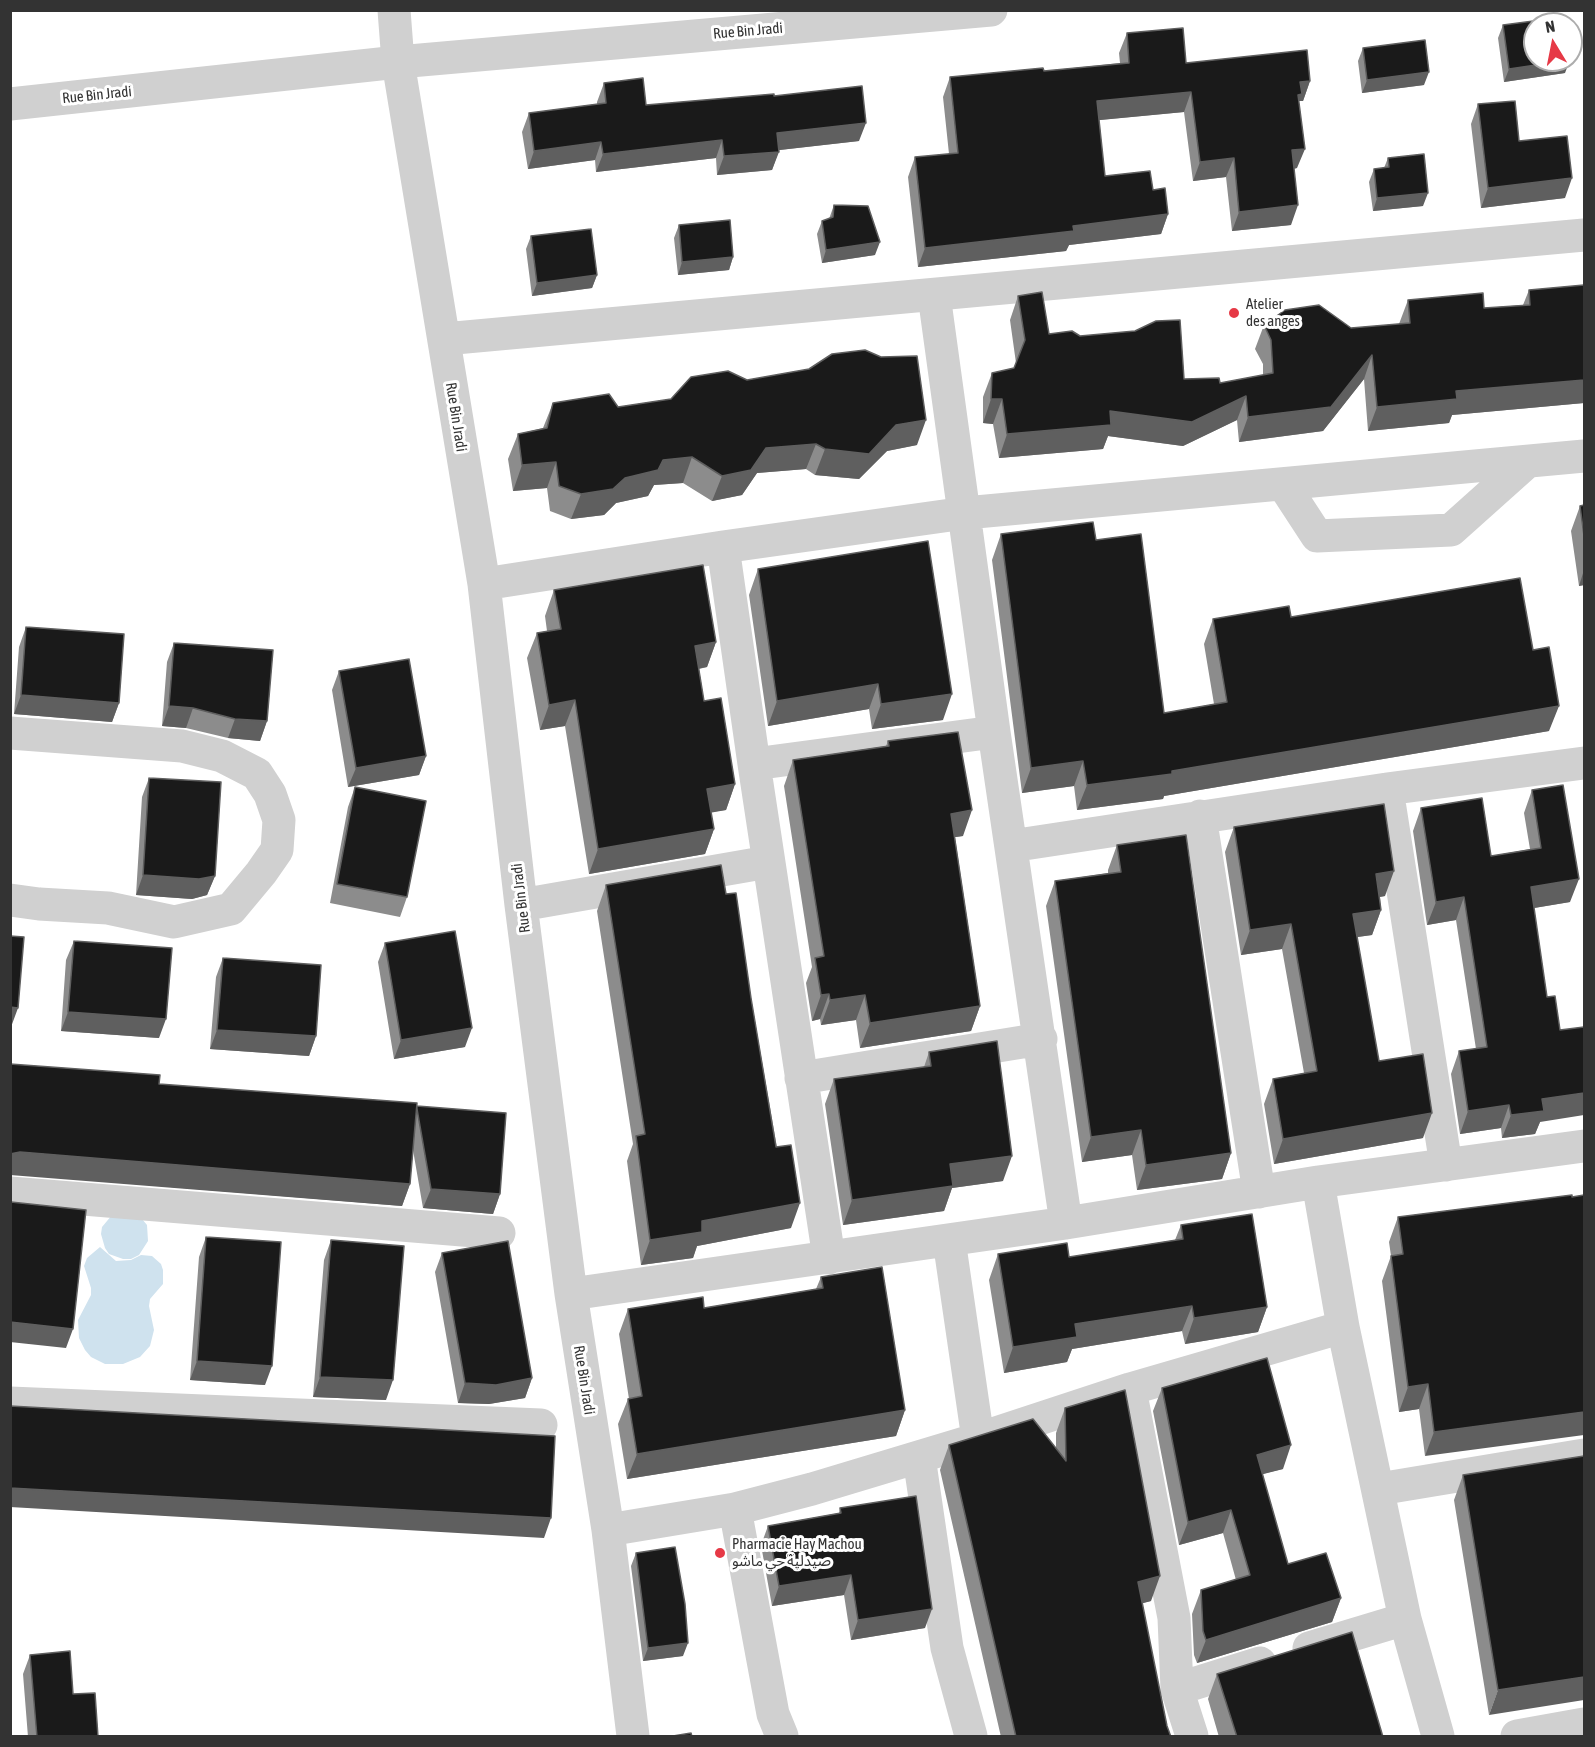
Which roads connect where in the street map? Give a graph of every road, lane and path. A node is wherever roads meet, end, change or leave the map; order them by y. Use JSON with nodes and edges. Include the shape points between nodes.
{"nodes":[{"id":1,"x":394,"y":10,"type":"edge"},
{"id":2,"x":991,"y":10,"type":"edge"},
{"id":3,"x":398,"y":62,"type":"junction"},
{"id":4,"x":10,"y":104,"type":"edge"},
{"id":5,"x":1584,"y":235,"type":"edge"},
{"id":6,"x":934,"y":295,"type":"junction"},
{"id":7,"x":444,"y":339,"type":"junction"},
{"id":8,"x":1584,"y":456,"type":"edge"},
{"id":9,"x":1527,"y":462,"type":"junction"},
{"id":10,"x":1283,"y":484,"type":"junction"},
{"id":11,"x":965,"y":513,"type":"junction"},
{"id":12,"x":723,"y":547,"type":"junction"},
{"id":13,"x":484,"y":584,"type":"junction"},
{"id":14,"x":994,"y":732,"type":"junction"},
{"id":15,"x":10,"y":733,"type":"edge"},
{"id":16,"x":1584,"y":763,"type":"edge"},
{"id":17,"x":754,"y":764,"type":"junction"},
{"id":18,"x":1388,"y":789,"type":"junction"},
{"id":19,"x":1200,"y":816,"type":"junction"},
{"id":20,"x":1011,"y":846,"type":"junction"},
{"id":21,"x":768,"y":862,"type":"junction"},
{"id":22,"x":10,"y":900,"type":"edge"},
{"id":23,"x":521,"y":905,"type":"junction"},
{"id":24,"x":1041,"y":1040,"type":"junction"},
{"id":25,"x":801,"y":1078,"type":"junction"},
{"id":26,"x":1584,"y":1146,"type":"edge"},
{"id":27,"x":1446,"y":1165,"type":"junction"},
{"id":28,"x":1318,"y":1182,"type":"junction"},
{"id":29,"x":1259,"y":1192,"type":"junction"},
{"id":30,"x":10,"y":1193,"type":"edge"},
{"id":31,"x":1066,"y":1223,"type":"junction"},
{"id":32,"x":499,"y":1233,"type":"dead end"},
{"id":33,"x":949,"y":1240,"type":"junction"},
{"id":34,"x":829,"y":1258,"type":"junction"},
{"id":35,"x":571,"y":1294,"type":"junction"},
{"id":36,"x":1343,"y":1327,"type":"junction"},
{"id":37,"x":1130,"y":1389,"type":"junction"},
{"id":38,"x":10,"y":1403,"type":"edge"},
{"id":39,"x":541,"y":1425,"type":"dead end"},
{"id":40,"x":978,"y":1439,"type":"junction"},
{"id":41,"x":1584,"y":1455,"type":"edge"},
{"id":42,"x":919,"y":1457,"type":"junction"},
{"id":43,"x":1378,"y":1489,"type":"junction"},
{"id":44,"x":735,"y":1509,"type":"junction"},
{"id":45,"x":608,"y":1530,"type":"junction"},
{"id":46,"x":1405,"y":1619,"type":"junction"},
{"id":47,"x":1177,"y":1689,"type":"junction"},
{"id":48,"x":1584,"y":1724,"type":"edge"},
{"id":49,"x":633,"y":1737,"type":"edge"},
{"id":50,"x":782,"y":1737,"type":"edge"},
{"id":51,"x":971,"y":1737,"type":"edge"},
{"id":52,"x":1192,"y":1737,"type":"edge"},
{"id":53,"x":1438,"y":1737,"type":"edge"},
{"id":54,"x":1517,"y":1737,"type":"edge"}],
"edges":[{"from":1,"to":3,"type":"street","name":"Rue Bin Jradi"},
{"from":2,"to":3,"type":"street","name":"Rue Bin Jradi"},
{"from":3,"to":4,"type":"street","name":"Rue Bin Jradi"},
{"from":3,"to":7,"type":"street","name":"Rue Bin Jradi"},
{"from":5,"to":6,"type":"street"},
{"from":6,"to":7,"type":"street"},
{"from":6,"to":11,"type":"street"},
{"from":7,"to":13,"type":"street","name":"Rue Bin Jradi"},
{"from":8,"to":9,"type":"street"},
{"from":9,"to":10,"type":"street"},
{"from":9,"to":10,"type":"street","via":[[1451,530],[1317,536]]},
{"from":10,"to":11,"type":"street"},
{"from":11,"to":12,"type":"street"},
{"from":11,"to":14,"type":"street"},
{"from":12,"to":13,"type":"street"},
{"from":12,"to":17,"type":"street"},
{"from":13,"to":23,"type":"street","name":"Rue Bin Jradi"},
{"from":14,"to":17,"type":"street"},
{"from":14,"to":20,"type":"street"},
{"from":15,"to":22,"type":"street","via":[[182,746],[222,756],[257,774],[270,794],[279,820],[277,850],[231,909],[174,922],[108,908]]},
{"from":16,"to":18,"type":"street"},
{"from":17,"to":21,"type":"street"},
{"from":18,"to":19,"type":"street"},
{"from":18,"to":27,"type":"street"},
{"from":19,"to":20,"type":"street"},
{"from":19,"to":29,"type":"street"},
{"from":20,"to":24,"type":"street"},
{"from":21,"to":23,"type":"street"},
{"from":21,"to":25,"type":"street"},
{"from":23,"to":35,"type":"street","name":"Rue Bin Jradi"},
{"from":24,"to":25,"type":"street"},
{"from":24,"to":31,"type":"street"},
{"from":25,"to":34,"type":"street"},
{"from":26,"to":27,"type":"street"},
{"from":27,"to":28,"type":"street"},
{"from":28,"to":29,"type":"street"},
{"from":28,"to":36,"type":"street"},
{"from":29,"to":31,"type":"street"},
{"from":30,"to":32,"type":"street"},
{"from":31,"to":33,"type":"street"},
{"from":33,"to":34,"type":"street"},
{"from":33,"to":40,"type":"street"},
{"from":34,"to":35,"type":"street"},
{"from":35,"to":45,"type":"street","name":"Rue Bin Jradi"},
{"from":36,"to":37,"type":"street"},
{"from":36,"to":43,"type":"street"},
{"from":37,"to":40,"type":"street"},
{"from":37,"to":47,"type":"street","via":[[1174,1618]]},
{"from":38,"to":39,"type":"street"},
{"from":40,"to":42,"type":"street"},
{"from":41,"to":43,"type":"street"},
{"from":42,"to":44,"type":"street"},
{"from":42,"to":51,"type":"street","via":[[947,1648]]},
{"from":43,"to":46,"type":"street"},
{"from":44,"to":45,"type":"street"},
{"from":44,"to":50,"type":"street","via":[[773,1714]]},
{"from":45,"to":49,"type":"street","name":"Rue Bin Jradi"},
{"from":46,"to":47,"type":"street"},
{"from":46,"to":53,"type":"street"},
{"from":47,"to":52,"type":"street"},
{"from":48,"to":54,"type":"street"}]}
